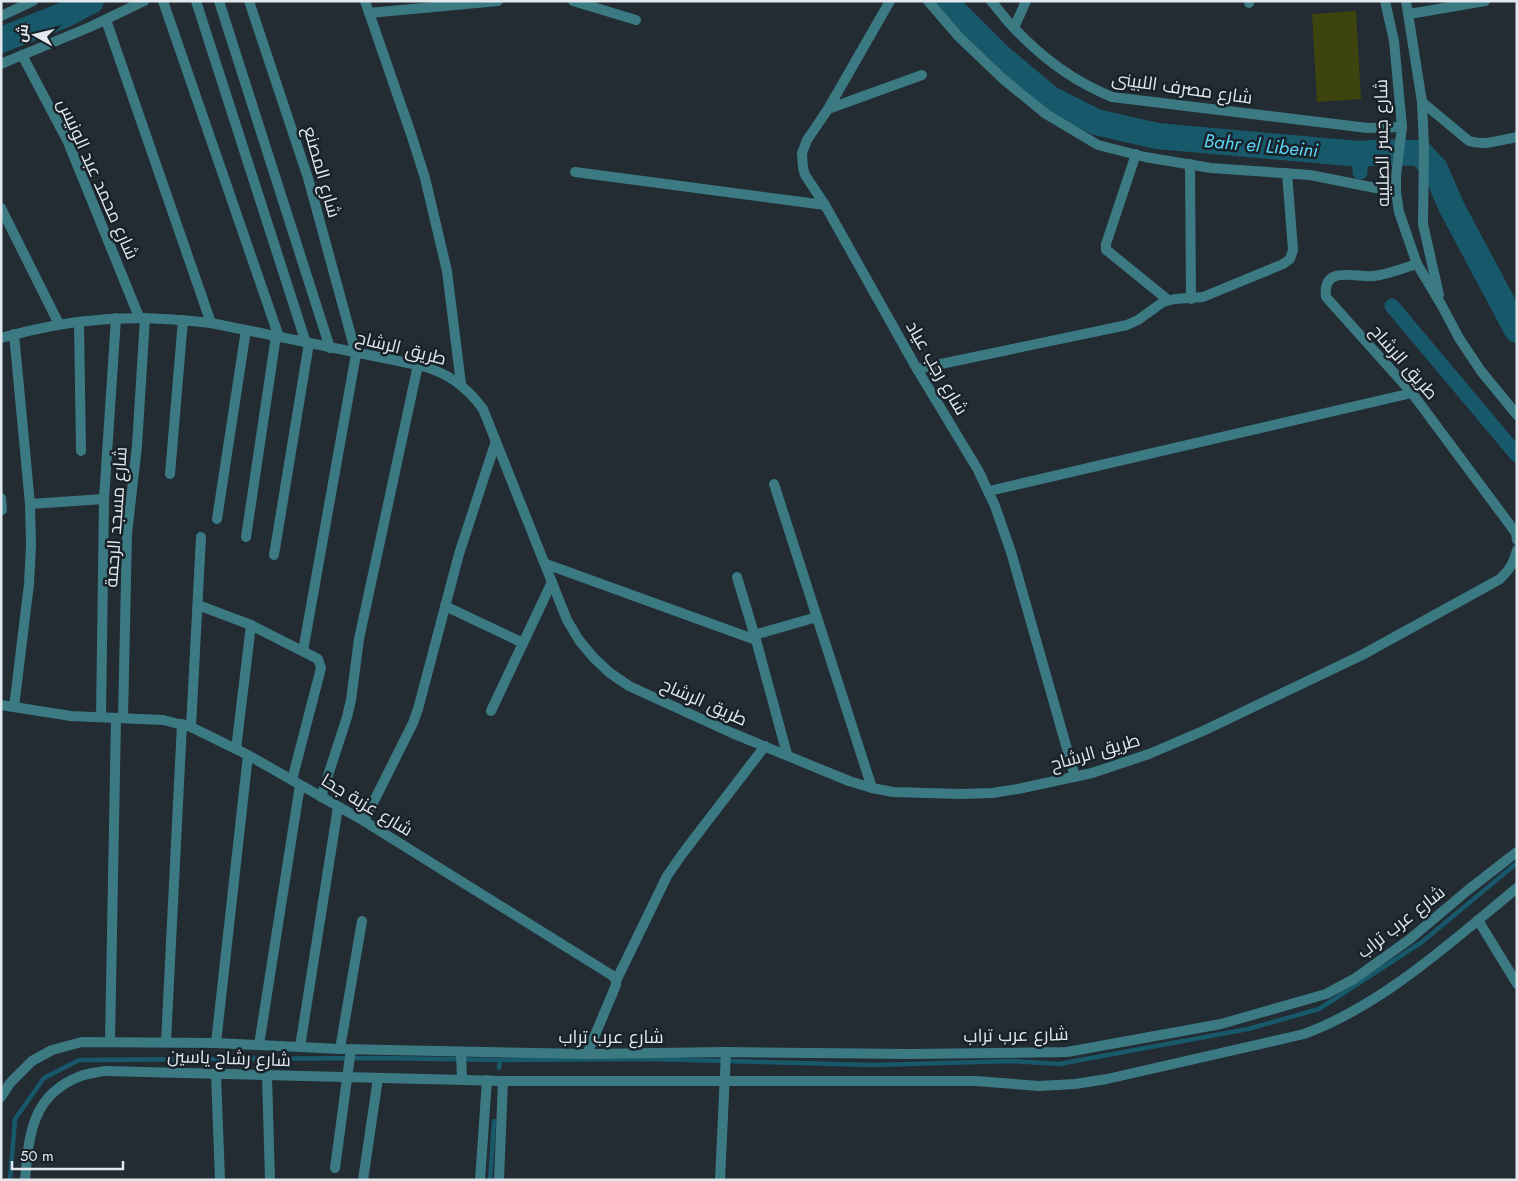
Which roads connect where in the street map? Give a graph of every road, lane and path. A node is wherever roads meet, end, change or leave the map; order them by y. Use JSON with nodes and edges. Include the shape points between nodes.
{"nodes":[{"id":1,"x":33,"y":1,"type":"edge"},
{"id":2,"x":144,"y":1,"type":"edge"},
{"id":3,"x":163,"y":1,"type":"edge"},
{"id":4,"x":196,"y":1,"type":"edge"},
{"id":5,"x":220,"y":1,"type":"edge"},
{"id":6,"x":250,"y":1,"type":"edge"},
{"id":7,"x":365,"y":1,"type":"edge"},
{"id":8,"x":498,"y":1,"type":"edge"},
{"id":9,"x":573,"y":1,"type":"edge"},
{"id":10,"x":890,"y":1,"type":"edge"},
{"id":11,"x":928,"y":1,"type":"edge"},
{"id":12,"x":1026,"y":1,"type":"edge"},
{"id":13,"x":1385,"y":1,"type":"edge"},
{"id":14,"x":1406,"y":1,"type":"edge"},
{"id":15,"x":1485,"y":1,"type":"edge"},
{"id":16,"x":993,"y":2,"type":"edge"},
{"id":17,"x":601,"y":5,"type":"edge"},
{"id":18,"x":370,"y":13,"type":"junction"},
{"id":19,"x":1409,"y":14,"type":"junction"},
{"id":20,"x":1,"y":16,"type":"edge"},
{"id":21,"x":106,"y":20,"type":"junction"},
{"id":22,"x":636,"y":20,"type":"dead end"},
{"id":23,"x":1014,"y":28,"type":"junction"},
{"id":24,"x":22,"y":55,"type":"junction"},
{"id":25,"x":1,"y":64,"type":"edge"},
{"id":26,"x":922,"y":75,"type":"dead end"},
{"id":27,"x":1422,"y":102,"type":"junction"},
{"id":28,"x":828,"y":109,"type":"junction"},
{"id":29,"x":1401,"y":130,"type":"junction"},
{"id":30,"x":1517,"y":137,"type":"edge"},
{"id":31,"x":1136,"y":154,"type":"junction"},
{"id":32,"x":1190,"y":164,"type":"junction"},
{"id":33,"x":575,"y":172,"type":"dead end"},
{"id":34,"x":1287,"y":173,"type":"junction"},
{"id":35,"x":1396,"y":192,"type":"junction"},
{"id":36,"x":825,"y":205,"type":"junction"},
{"id":37,"x":1,"y":208,"type":"edge"},
{"id":38,"x":1417,"y":264,"type":"junction"},
{"id":39,"x":1191,"y":299,"type":"junction"},
{"id":40,"x":1168,"y":300,"type":"junction"},
{"id":41,"x":1442,"y":306,"type":"junction"},
{"id":42,"x":116,"y":318,"type":"junction"},
{"id":43,"x":142,"y":318,"type":"junction"},
{"id":44,"x":183,"y":320,"type":"junction"},
{"id":45,"x":79,"y":322,"type":"junction"},
{"id":46,"x":212,"y":323,"type":"junction"},
{"id":47,"x":59,"y":324,"type":"junction"},
{"id":48,"x":246,"y":330,"type":"junction"},
{"id":49,"x":14,"y":334,"type":"junction"},
{"id":50,"x":2,"y":336,"type":"edge"},
{"id":51,"x":277,"y":337,"type":"junction"},
{"id":52,"x":307,"y":343,"type":"junction"},
{"id":53,"x":330,"y":348,"type":"junction"},
{"id":54,"x":356,"y":354,"type":"junction"},
{"id":55,"x":418,"y":366,"type":"junction"},
{"id":56,"x":917,"y":369,"type":"junction"},
{"id":57,"x":461,"y":384,"type":"junction"},
{"id":58,"x":1412,"y":393,"type":"junction"},
{"id":59,"x":1517,"y":415,"type":"edge"},
{"id":60,"x":496,"y":441,"type":"junction"},
{"id":61,"x":81,"y":451,"type":"dead end"},
{"id":62,"x":170,"y":474,"type":"dead end"},
{"id":63,"x":774,"y":484,"type":"dead end"},
{"id":64,"x":989,"y":491,"type":"junction"},
{"id":65,"x":1,"y":498,"type":"edge"},
{"id":66,"x":104,"y":499,"type":"junction"},
{"id":67,"x":30,"y":504,"type":"junction"},
{"id":68,"x":2,"y":510,"type":"edge"},
{"id":69,"x":216,"y":519,"type":"dead end"},
{"id":70,"x":201,"y":537,"type":"dead end"},
{"id":71,"x":246,"y":537,"type":"dead end"},
{"id":72,"x":1517,"y":540,"type":"edge"},
{"id":73,"x":1517,"y":550,"type":"edge"},
{"id":74,"x":274,"y":555,"type":"dead end"},
{"id":75,"x":546,"y":564,"type":"junction"},
{"id":76,"x":737,"y":578,"type":"dead end"},
{"id":77,"x":552,"y":582,"type":"junction"},
{"id":78,"x":198,"y":605,"type":"junction"},
{"id":79,"x":445,"y":606,"type":"junction"},
{"id":80,"x":817,"y":617,"type":"junction"},
{"id":81,"x":251,"y":625,"type":"junction"},
{"id":82,"x":755,"y":638,"type":"junction"},
{"id":83,"x":523,"y":643,"type":"junction"},
{"id":84,"x":303,"y":651,"type":"junction"},
{"id":85,"x":1,"y":705,"type":"edge"},
{"id":86,"x":14,"y":707,"type":"junction"},
{"id":87,"x":492,"y":711,"type":"dead end"},
{"id":88,"x":101,"y":717,"type":"junction"},
{"id":89,"x":120,"y":718,"type":"junction"},
{"id":90,"x":187,"y":726,"type":"junction"},
{"id":91,"x":765,"y":746,"type":"junction"},
{"id":92,"x":236,"y":749,"type":"junction"},
{"id":93,"x":787,"y":754,"type":"junction"},
{"id":94,"x":248,"y":755,"type":"junction"},
{"id":95,"x":1075,"y":777,"type":"junction"},
{"id":96,"x":296,"y":782,"type":"junction"},
{"id":97,"x":872,"y":788,"type":"junction"},
{"id":98,"x":320,"y":796,"type":"junction"},
{"id":99,"x":338,"y":806,"type":"junction"},
{"id":100,"x":364,"y":822,"type":"junction"},
{"id":101,"x":1517,"y":852,"type":"edge"},
{"id":102,"x":1517,"y":888,"type":"edge"},
{"id":103,"x":1478,"y":920,"type":"junction"},
{"id":104,"x":362,"y":921,"type":"dead end"},
{"id":105,"x":616,"y":980,"type":"junction"},
{"id":106,"x":1517,"y":984,"type":"edge"},
{"id":107,"x":110,"y":1041,"type":"junction"},
{"id":108,"x":166,"y":1042,"type":"junction"},
{"id":109,"x":216,"y":1043,"type":"junction"},
{"id":110,"x":259,"y":1045,"type":"junction"},
{"id":111,"x":300,"y":1047,"type":"junction"},
{"id":112,"x":340,"y":1049,"type":"junction"},
{"id":113,"x":351,"y":1052,"type":"junction"},
{"id":114,"x":587,"y":1054,"type":"junction"},
{"id":115,"x":462,"y":1055,"type":"junction"},
{"id":116,"x":726,"y":1055,"type":"junction"},
{"id":117,"x":348,"y":1073,"type":"junction"},
{"id":118,"x":216,"y":1074,"type":"junction"},
{"id":119,"x":462,"y":1075,"type":"junction"},
{"id":120,"x":267,"y":1076,"type":"junction"},
{"id":121,"x":378,"y":1078,"type":"junction"},
{"id":122,"x":725,"y":1078,"type":"junction"},
{"id":123,"x":487,"y":1080,"type":"junction"},
{"id":124,"x":503,"y":1081,"type":"junction"},
{"id":125,"x":1,"y":1097,"type":"edge"},
{"id":126,"x":335,"y":1168,"type":"dead end"},
{"id":127,"x":25,"y":1180,"type":"edge"},
{"id":128,"x":220,"y":1180,"type":"edge"},
{"id":129,"x":270,"y":1180,"type":"edge"},
{"id":130,"x":363,"y":1180,"type":"edge"},
{"id":131,"x":480,"y":1180,"type":"edge"},
{"id":132,"x":499,"y":1180,"type":"edge"},
{"id":133,"x":720,"y":1180,"type":"edge"}],
"edges":[{"from":1,"to":20,"type":"street"},
{"from":2,"to":21,"type":"street"},
{"from":3,"to":51,"type":"street"},
{"from":4,"to":52,"type":"street"},
{"from":5,"to":53,"type":"street"},
{"from":6,"to":54,"type":"street","name":"شارع المصنع","via":[[308,178]]},
{"from":7,"to":18,"type":"street"},
{"from":8,"to":18,"type":"street"},
{"from":9,"to":17,"type":"street"},
{"from":10,"to":28,"type":"street","name":"شارع رجب عياد"},
{"from":11,"to":31,"type":"street","via":[[959,37],[1046,114],[1098,145]]},
{"from":12,"to":23,"type":"street"},
{"from":13,"to":29,"type":"street","name":"شارع جسر الصليبه","via":[[1394,41]]},
{"from":14,"to":19,"type":"street","name":"شارع جسر الصليبه"},
{"from":15,"to":19,"type":"street"},
{"from":16,"to":23,"type":"street","name":"شارع مصرف اللبينى"},
{"from":17,"to":22,"type":"street"},
{"from":18,"to":57,"type":"street","via":[[425,178],[447,271]]},
{"from":19,"to":27,"type":"street","name":"شارع جسر الصليبه"},
{"from":21,"to":24,"type":"street"},
{"from":21,"to":46,"type":"street"},
{"from":23,"to":29,"type":"street","name":"شارع مصرف اللبينى","via":[[1041,53],[1085,85],[1112,97]]},
{"from":24,"to":25,"type":"street"},
{"from":24,"to":43,"type":"street","name":"شارع محمد عبد الونيس","via":[[68,142]]},
{"from":26,"to":28,"type":"street"},
{"from":27,"to":30,"type":"street","via":[[1477,144]]},
{"from":27,"to":41,"type":"street","name":"شارع جسر الصليبه","via":[[1423,224]]},
{"from":28,"to":36,"type":"street","name":"شارع رجب عياد","via":[[807,140],[802,154],[805,175]]},
{"from":29,"to":35,"type":"street","name":"شارع جسر الصليبه"},
{"from":31,"to":32,"type":"street"},
{"from":31,"to":40,"type":"street","via":[[1106,248]]},
{"from":32,"to":34,"type":"street"},
{"from":32,"to":39,"type":"street"},
{"from":33,"to":36,"type":"street"},
{"from":34,"to":35,"type":"street"},
{"from":34,"to":39,"type":"street","via":[[1293,250],[1290,259],[1203,297]]},
{"from":35,"to":38,"type":"street","name":"شارع جسر الصليبه","via":[[1399,212]]},
{"from":36,"to":56,"type":"street","name":"شارع رجب عياد"},
{"from":37,"to":47,"type":"street"},
{"from":38,"to":41,"type":"street","name":"شارع جسر الصليبه"},
{"from":38,"to":58,"type":"street","name":"طريق الرشاح","via":[[1372,276],[1333,277],[1325,288],[1326,296]]},
{"from":39,"to":40,"type":"street"},
{"from":40,"to":56,"type":"street","via":[[1126,325]]},
{"from":41,"to":59,"type":"street","name":"شارع جسر الصليبه","via":[[1459,338]]},
{"from":42,"to":43,"type":"street","name":"طريق الرشاح"},
{"from":42,"to":45,"type":"street","name":"طريق الرشاح"},
{"from":42,"to":66,"type":"street"},
{"from":43,"to":44,"type":"street","name":"طريق الرشاح"},
{"from":43,"to":89,"type":"street","name":"شارع مسجد الرحمة","via":[[138,446],[127,534]]},
{"from":44,"to":46,"type":"street","name":"طريق الرشاح"},
{"from":44,"to":62,"type":"street"},
{"from":45,"to":47,"type":"street","name":"طريق الرشاح"},
{"from":45,"to":61,"type":"street"},
{"from":46,"to":48,"type":"street","name":"طريق الرشاح"},
{"from":47,"to":49,"type":"street","name":"طريق الرشاح"},
{"from":48,"to":51,"type":"street","name":"طريق الرشاح"},
{"from":48,"to":69,"type":"street"},
{"from":49,"to":50,"type":"street","name":"طريق الرشاح"},
{"from":49,"to":67,"type":"street"},
{"from":51,"to":52,"type":"street","name":"طريق الرشاح"},
{"from":51,"to":71,"type":"street"},
{"from":52,"to":53,"type":"street","name":"طريق الرشاح"},
{"from":52,"to":74,"type":"street"},
{"from":53,"to":54,"type":"street","name":"طريق الرشاح"},
{"from":54,"to":55,"type":"street","name":"طريق الرشاح"},
{"from":54,"to":84,"type":"street"},
{"from":55,"to":57,"type":"street","name":"طريق الرشاح","via":[[433,369]]},
{"from":55,"to":98,"type":"street","via":[[361,629],[349,708]]},
{"from":56,"to":64,"type":"street","name":"شارع رجب عياد"},
{"from":57,"to":60,"type":"street","name":"طريق الرشاح","via":[[483,410]]},
{"from":58,"to":64,"type":"street"},
{"from":58,"to":72,"type":"street","name":"طريق الرشاح","via":[[1516,532]]},
{"from":60,"to":75,"type":"street","name":"طريق الرشاح"},
{"from":60,"to":79,"type":"street"},
{"from":63,"to":80,"type":"street"},
{"from":64,"to":95,"type":"street","name":"شارع رجب عياد","via":[[1009,543]]},
{"from":65,"to":68,"type":"street"},
{"from":66,"to":67,"type":"street"},
{"from":66,"to":88,"type":"street"},
{"from":67,"to":86,"type":"street","via":[[30,584]]},
{"from":70,"to":78,"type":"street"},
{"from":73,"to":95,"type":"street","name":"طريق الرشاح","via":[[1509,570],[1500,579],[1362,655],[1194,735],[1149,754]]},
{"from":75,"to":77,"type":"street","name":"طريق الرشاح"},
{"from":75,"to":82,"type":"street"},
{"from":76,"to":82,"type":"street"},
{"from":77,"to":83,"type":"street"},
{"from":77,"to":91,"type":"street","name":"طريق الرشاح","via":[[579,640],[610,673],[629,686]]},
{"from":78,"to":81,"type":"street"},
{"from":78,"to":90,"type":"street"},
{"from":79,"to":83,"type":"street"},
{"from":79,"to":100,"type":"street","via":[[413,723]]},
{"from":80,"to":82,"type":"street"},
{"from":80,"to":97,"type":"street"},
{"from":81,"to":84,"type":"street"},
{"from":81,"to":92,"type":"street"},
{"from":82,"to":93,"type":"street"},
{"from":83,"to":87,"type":"street"},
{"from":84,"to":96,"type":"street","via":[[318,659],[321,668]]},
{"from":85,"to":86,"type":"street","name":"شارع عزبة جحا"},
{"from":86,"to":88,"type":"street","name":"شارع عزبة جحا"},
{"from":88,"to":89,"type":"street","name":"شارع عزبة جحا"},
{"from":89,"to":90,"type":"street","name":"شارع عزبة جحا","via":[[163,720]]},
{"from":89,"to":107,"type":"street","name":"شارع مسجد الرحمة"},
{"from":90,"to":92,"type":"street","name":"شارع عزبة جحا"},
{"from":90,"to":108,"type":"street"},
{"from":91,"to":93,"type":"street","name":"طريق الرشاح"},
{"from":91,"to":105,"type":"street","via":[[667,876]]},
{"from":92,"to":94,"type":"street","name":"شارع عزبة جحا"},
{"from":93,"to":97,"type":"street","name":"طريق الرشاح","via":[[849,782]]},
{"from":94,"to":96,"type":"street","name":"شارع عزبة جحا"},
{"from":94,"to":109,"type":"street"},
{"from":95,"to":97,"type":"street","name":"طريق الرشاح","via":[[992,793],[914,793]]},
{"from":96,"to":98,"type":"street","name":"شارع عزبة جحا"},
{"from":96,"to":110,"type":"street"},
{"from":98,"to":99,"type":"street","name":"شارع عزبة جحا"},
{"from":99,"to":100,"type":"street","name":"شارع عزبة جحا"},
{"from":99,"to":111,"type":"street"},
{"from":100,"to":105,"type":"street","name":"شارع عزبة جحا"},
{"from":101,"to":116,"type":"street","name":"شارع عرب تراب","via":[[1410,939],[1354,978],[1326,994],[1221,1024],[1067,1052]]},
{"from":102,"to":103,"type":"street"},
{"from":103,"to":106,"type":"street"},
{"from":103,"to":122,"type":"street","via":[[1390,988],[1331,1024],[1304,1034],[1138,1073],[1075,1084],[1039,1086],[975,1081]]},
{"from":104,"to":112,"type":"street"},
{"from":105,"to":114,"type":"street"},
{"from":107,"to":108,"type":"street","name":"شارع رشاح ياسين"},
{"from":107,"to":125,"type":"street","name":"شارع رشاح ياسين","via":[[82,1042],[32,1060]]},
{"from":108,"to":109,"type":"street","name":"شارع رشاح ياسين"},
{"from":109,"to":110,"type":"street","name":"شارع رشاح ياسين"},
{"from":110,"to":111,"type":"street","name":"شارع رشاح ياسين"},
{"from":111,"to":112,"type":"street","name":"شارع رشاح ياسين"},
{"from":112,"to":113,"type":"street","name":"شارع رشاح ياسين"},
{"from":113,"to":115,"type":"street","name":"شارع رشاح ياسين"},
{"from":113,"to":117,"type":"street"},
{"from":114,"to":115,"type":"street","name":"شارع عرب تراب"},
{"from":114,"to":116,"type":"street","name":"شارع عرب تراب"},
{"from":115,"to":119,"type":"street"},
{"from":116,"to":122,"type":"street"},
{"from":117,"to":120,"type":"street","name":"شارع رشاح ياسين"},
{"from":117,"to":121,"type":"street","name":"شارع رشاح ياسين"},
{"from":117,"to":126,"type":"street"},
{"from":118,"to":120,"type":"street","name":"شارع رشاح ياسين"},
{"from":118,"to":127,"type":"street","name":"شارع رشاح ياسين","via":[[104,1072],[82,1075],[62,1085],[46,1100],[34,1119],[28,1140]]},
{"from":118,"to":128,"type":"street"},
{"from":119,"to":121,"type":"street","name":"شارع رشاح ياسين"},
{"from":119,"to":123,"type":"street","name":"شارع رشاح ياسين"},
{"from":120,"to":129,"type":"street"},
{"from":121,"to":130,"type":"street"},
{"from":122,"to":124,"type":"street"},
{"from":122,"to":133,"type":"street"},
{"from":123,"to":124,"type":"street","name":"شارع رشاح ياسين"},
{"from":123,"to":131,"type":"street"},
{"from":124,"to":132,"type":"street"}]}
